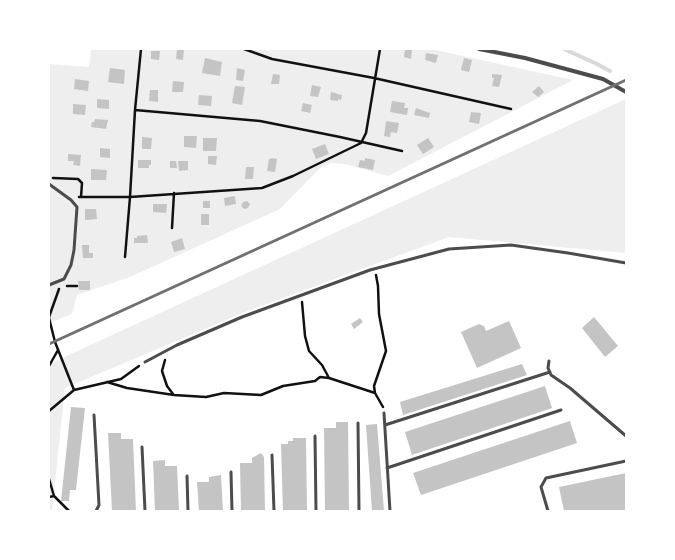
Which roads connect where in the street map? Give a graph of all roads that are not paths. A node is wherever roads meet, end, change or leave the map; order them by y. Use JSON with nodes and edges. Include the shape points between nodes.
{"nodes":[{"id":1,"x":479,"y":49,"type":"edge"},
{"id":2,"x":626,"y":92,"type":"edge"},
{"id":3,"x":49,"y":184,"type":"edge"},
{"id":4,"x":626,"y":263,"type":"edge"},
{"id":5,"x":49,"y":285,"type":"edge"},
{"id":6,"x":549,"y":361,"type":"dead end"},
{"id":7,"x":145,"y":362,"type":"road end"},
{"id":8,"x":550,"y":372,"type":"junction"},
{"id":9,"x":561,"y":410,"type":"dead end"},
{"id":10,"x":384,"y":413,"type":"road end"},
{"id":11,"x":94,"y":415,"type":"dead end"},
{"id":12,"x":358,"y":422,"type":"dead end"},
{"id":13,"x":385,"y":425,"type":"junction"},
{"id":14,"x":315,"y":436,"type":"dead end"},
{"id":15,"x":626,"y":436,"type":"edge"},
{"id":16,"x":142,"y":447,"type":"dead end"},
{"id":17,"x":272,"y":455,"type":"dead end"},
{"id":18,"x":626,"y":461,"type":"edge"},
{"id":19,"x":387,"y":468,"type":"junction"},
{"id":20,"x":231,"y":472,"type":"dead end"},
{"id":21,"x":187,"y":476,"type":"dead end"},
{"id":22,"x":96,"y":511,"type":"edge"},
{"id":23,"x":145,"y":511,"type":"edge"},
{"id":24,"x":188,"y":511,"type":"edge"},
{"id":25,"x":232,"y":511,"type":"edge"},
{"id":26,"x":274,"y":511,"type":"edge"},
{"id":27,"x":316,"y":511,"type":"edge"},
{"id":28,"x":359,"y":511,"type":"edge"},
{"id":29,"x":390,"y":511,"type":"edge"},
{"id":30,"x":548,"y":511,"type":"edge"}],
"edges":[{"from":1,"to":2,"type":"street","via":[[525,58],[603,80]]},
{"from":3,"to":5,"type":"lane","via":[[77,207],[71,265],[64,279]]},
{"from":4,"to":7,"type":"lane","via":[[511,245],[449,249],[374,269],[242,317]]},
{"from":6,"to":8,"type":"lane"},
{"from":8,"to":13,"type":"lane"},
{"from":8,"to":15,"type":"lane"},
{"from":9,"to":19,"type":"lane"},
{"from":10,"to":13,"type":"lane"},
{"from":11,"to":22,"type":"lane","via":[[99,505]]},
{"from":12,"to":28,"type":"lane"},
{"from":13,"to":19,"type":"lane"},
{"from":14,"to":27,"type":"lane"},
{"from":16,"to":23,"type":"lane"},
{"from":17,"to":26,"type":"lane"},
{"from":18,"to":30,"type":"lane","via":[[546,478],[541,487]]},
{"from":19,"to":29,"type":"lane"},
{"from":20,"to":25,"type":"lane"},
{"from":21,"to":24,"type":"lane"}]}
